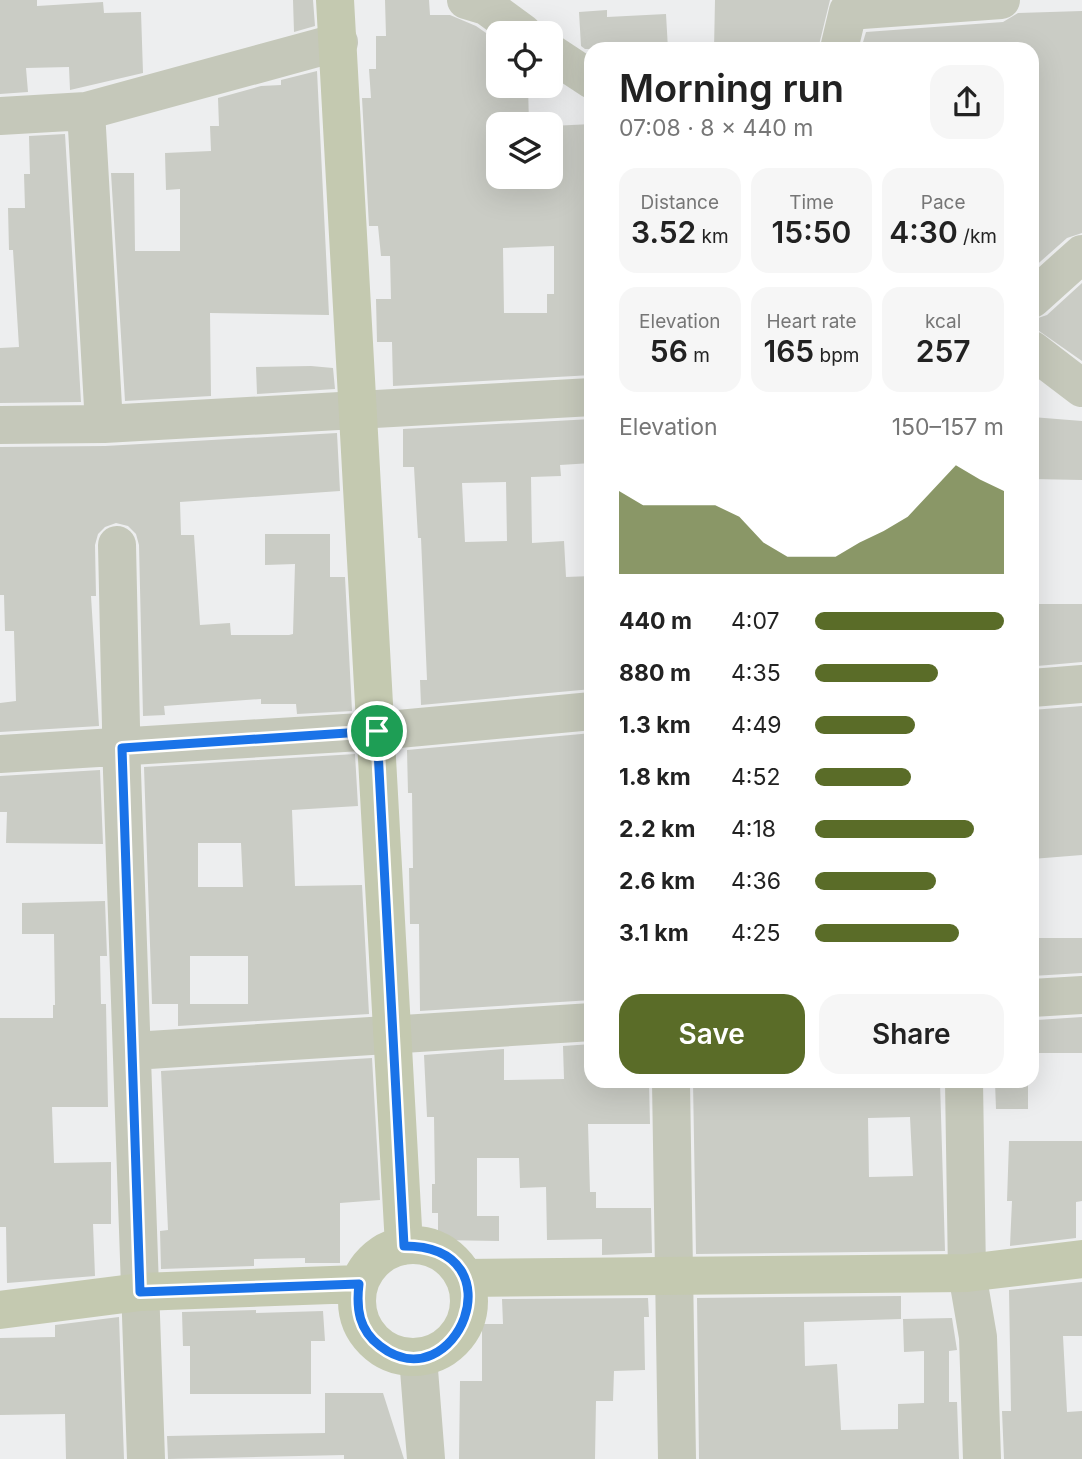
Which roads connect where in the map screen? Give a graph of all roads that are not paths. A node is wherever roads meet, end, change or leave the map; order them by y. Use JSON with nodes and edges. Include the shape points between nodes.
{"nodes":[{"id":1,"x":335,"y":0,"type":"edge"},
{"id":2,"x":466,"y":0,"type":"edge"},
{"id":3,"x":993,"y":0,"type":"edge"},
{"id":4,"x":1001,"y":0,"type":"edge"},
{"id":5,"x":848,"y":6,"type":"edge"},
{"id":6,"x":507,"y":21,"type":"edge"},
{"id":7,"x":339,"y":42,"type":"junction"},
{"id":8,"x":840,"y":42,"type":"edge"},
{"id":9,"x":563,"y":61,"type":"edge"},
{"id":10,"x":584,"y":75,"type":"edge"},
{"id":11,"x":86,"y":111,"type":"junction"},
{"id":12,"x":0,"y":116,"type":"edge"},
{"id":13,"x":1082,"y":254,"type":"edge"},
{"id":14,"x":1039,"y":293,"type":"edge"},
{"id":15,"x":1039,"y":359,"type":"edge"},
{"id":16,"x":1082,"y":388,"type":"edge"},
{"id":17,"x":584,"y":397,"type":"edge"},
{"id":18,"x":359,"y":411,"type":"junction"},
{"id":19,"x":104,"y":424,"type":"junction"},
{"id":20,"x":0,"y":425,"type":"edge"},
{"id":21,"x":117,"y":545,"type":"dead end"},
{"id":22,"x":1082,"y":684,"type":"edge"},
{"id":23,"x":1039,"y":687,"type":"edge"},
{"id":24,"x":584,"y":712,"type":"edge"},
{"id":25,"x":377,"y":731,"type":"junction"},
{"id":26,"x":122,"y":748,"type":"junction"},
{"id":27,"x":0,"y":754,"type":"edge"},
{"id":28,"x":1082,"y":995,"type":"edge"},
{"id":29,"x":1039,"y":998,"type":"edge"},
{"id":30,"x":584,"y":1022,"type":"edge"},
{"id":31,"x":391,"y":1035,"type":"junction"},
{"id":32,"x":132,"y":1051,"type":"junction"},
{"id":33,"x":671,"y":1088,"type":"edge"},
{"id":34,"x":964,"y":1088,"type":"edge"},
{"id":35,"x":404,"y":1246,"type":"junction"},
{"id":36,"x":1082,"y":1259,"type":"edge"},
{"id":37,"x":967,"y":1272,"type":"junction"},
{"id":38,"x":677,"y":1274,"type":"junction"},
{"id":39,"x":464,"y":1278,"type":"junction"},
{"id":40,"x":359,"y":1284,"type":"junction"},
{"id":41,"x":140,"y":1292,"type":"junction"},
{"id":42,"x":0,"y":1310,"type":"edge"},
{"id":43,"x":418,"y":1357,"type":"junction"},
{"id":44,"x":146,"y":1459,"type":"edge"},
{"id":45,"x":426,"y":1459,"type":"edge"},
{"id":46,"x":677,"y":1459,"type":"edge"},
{"id":47,"x":982,"y":1459,"type":"edge"}],
"edges":[{"from":1,"to":7,"type":"main road"},
{"from":2,"to":6,"type":"street","via":[[486,6]]},
{"from":3,"to":4,"type":"street"},
{"from":3,"to":5,"type":"street"},
{"from":5,"to":8,"type":"street"},
{"from":7,"to":11,"type":"street"},
{"from":7,"to":18,"type":"main road"},
{"from":9,"to":10,"type":"street"},
{"from":11,"to":12,"type":"street"},
{"from":11,"to":19,"type":"street"},
{"from":13,"to":14,"type":"street"},
{"from":15,"to":16,"type":"street"},
{"from":17,"to":18,"type":"street"},
{"from":18,"to":19,"type":"street"},
{"from":18,"to":25,"type":"main road"},
{"from":19,"to":20,"type":"street"},
{"from":21,"to":26,"type":"street"},
{"from":22,"to":23,"type":"street"},
{"from":24,"to":25,"type":"street"},
{"from":25,"to":26,"type":"street"},
{"from":25,"to":31,"type":"main road"},
{"from":26,"to":27,"type":"street"},
{"from":26,"to":32,"type":"street"},
{"from":28,"to":29,"type":"street"},
{"from":30,"to":31,"type":"street"},
{"from":31,"to":32,"type":"street"},
{"from":31,"to":35,"type":"main road"},
{"from":32,"to":41,"type":"street"},
{"from":33,"to":38,"type":"street"},
{"from":34,"to":37,"type":"street"},
{"from":35,"to":39,"type":"main road","via":[[439,1252]]},
{"from":35,"to":40,"type":"main road","via":[[369,1266]]},
{"from":36,"to":37,"type":"main road"},
{"from":37,"to":38,"type":"main road"},
{"from":37,"to":47,"type":"street","via":[[978,1337]]},
{"from":38,"to":39,"type":"main road"},
{"from":38,"to":46,"type":"street"},
{"from":39,"to":43,"type":"main road","via":[[467,1320],[456,1338],[439,1351]]},
{"from":40,"to":41,"type":"main road"},
{"from":40,"to":43,"type":"main road","via":[[360,1321],[369,1337],[400,1356]]},
{"from":41,"to":42,"type":"main road"},
{"from":41,"to":44,"type":"street"},
{"from":43,"to":45,"type":"street"}]}
